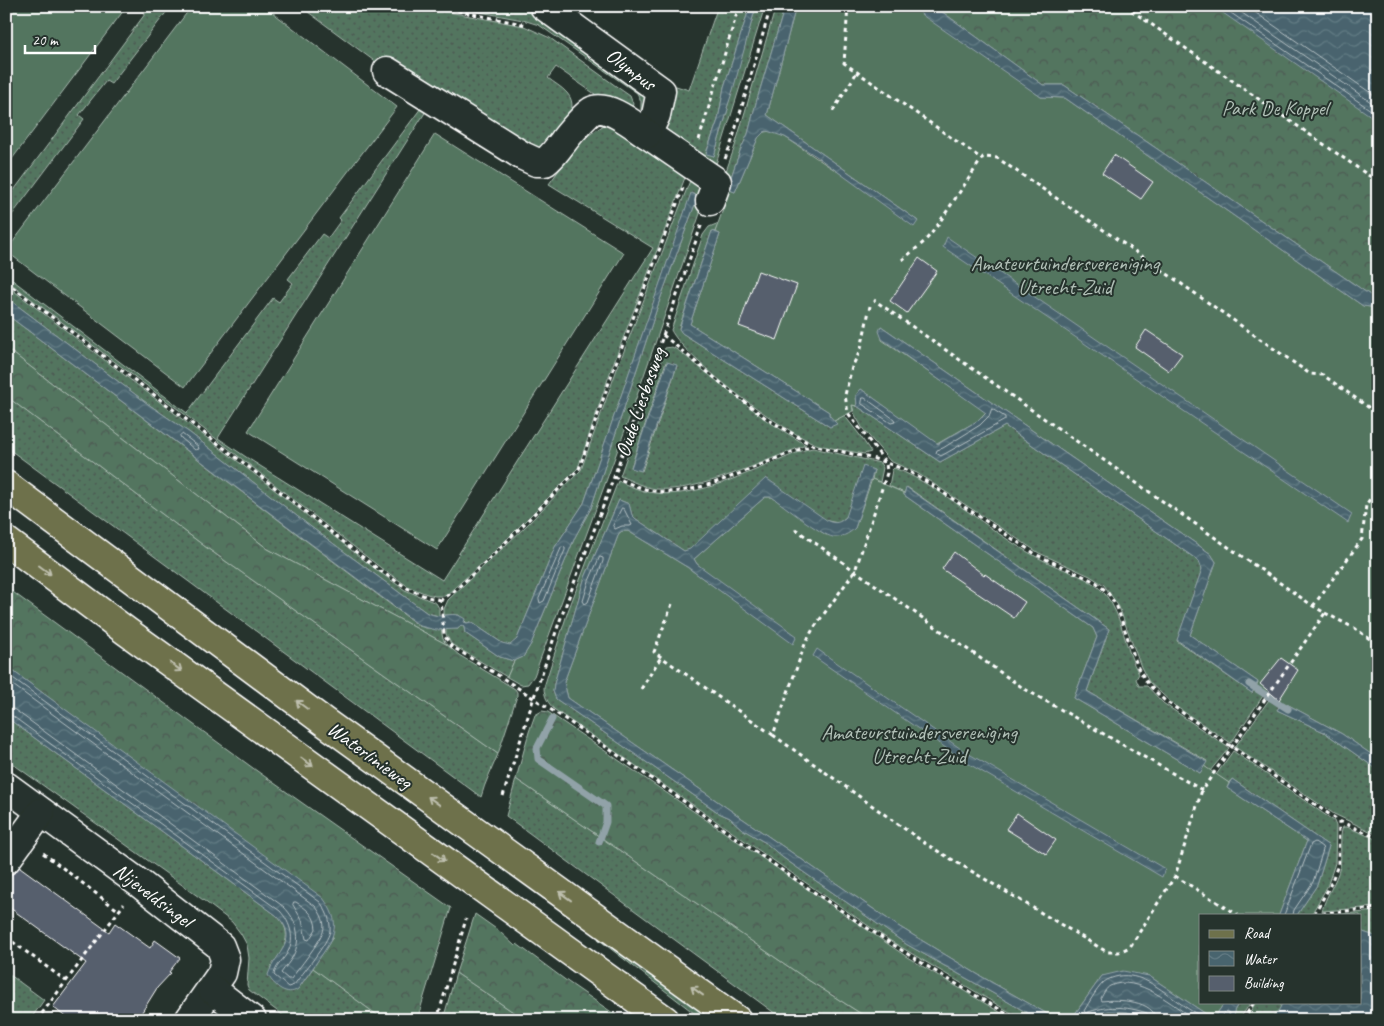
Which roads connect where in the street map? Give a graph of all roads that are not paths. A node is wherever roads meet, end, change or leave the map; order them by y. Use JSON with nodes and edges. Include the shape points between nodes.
{"nodes":[{"id":1,"x":538,"y":16,"type":"edge"},
{"id":2,"x":387,"y":71,"type":"dead end"},
{"id":3,"x":647,"y":134,"type":"junction"},
{"id":4,"x":713,"y":191,"type":"road end"},
{"id":5,"x":6,"y":485,"type":"edge"},
{"id":6,"x":6,"y":541,"type":"edge"},
{"id":7,"x":6,"y":786,"type":"edge"},
{"id":8,"x":41,"y":812,"type":"junction"},
{"id":9,"x":6,"y":860,"type":"edge"},
{"id":10,"x":212,"y":989,"type":"junction"},
{"id":11,"x":190,"y":1020,"type":"edge"},
{"id":12,"x":252,"y":1020,"type":"edge"},
{"id":13,"x":665,"y":1020,"type":"edge"},
{"id":14,"x":737,"y":1020,"type":"edge"}],
"edges":[{"from":1,"to":3,"type":"street","name":"Olympus","via":[[661,91],[656,115]]},
{"from":2,"to":3,"type":"street","via":[[536,162],[545,162],[553,156],[563,140],[592,111],[606,109]]},
{"from":3,"to":4,"type":"street","via":[[692,165]]},
{"from":14,"to":5,"type":"main road","name":"Waterlinieweg","one_way":true,"via":[[323,721]]},
{"from":6,"to":13,"type":"main road","name":"Waterlinieweg","one_way":true,"via":[[126,632]]},
{"from":7,"to":8,"type":"street","name":"Nijeveldsingel"},
{"from":8,"to":9,"type":"street"},
{"from":8,"to":10,"type":"street","name":"Nijeveldsingel","via":[[220,946],[225,959],[222,973]]},
{"from":10,"to":11,"type":"street","name":"Nijeveldsingel"},
{"from":10,"to":12,"type":"street"}]}
